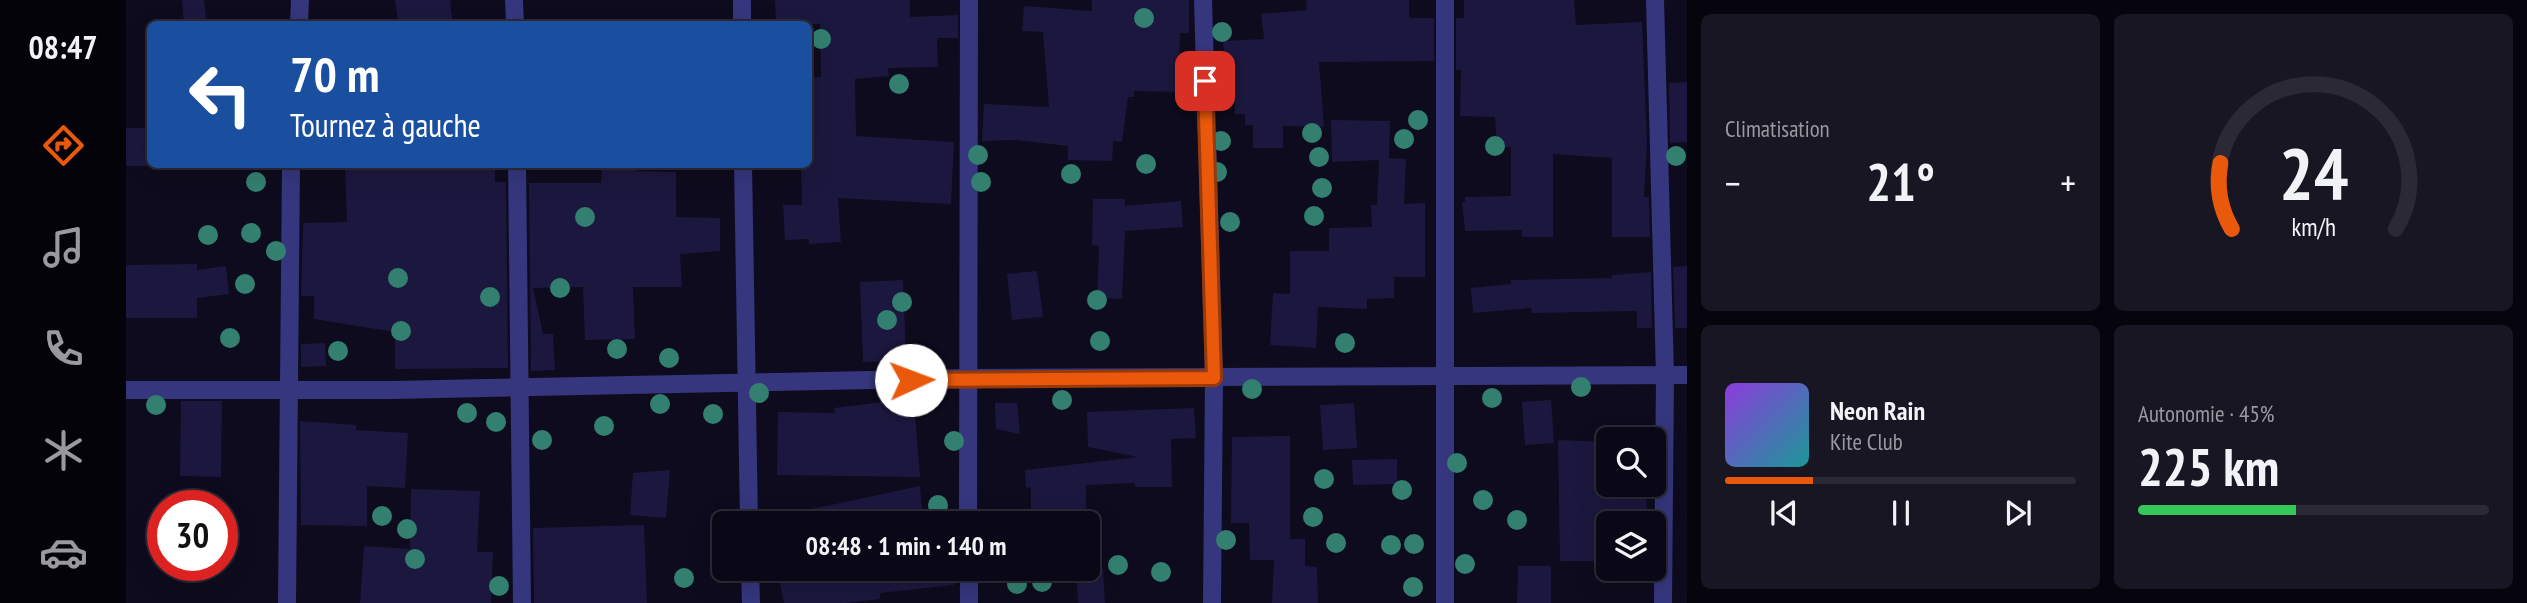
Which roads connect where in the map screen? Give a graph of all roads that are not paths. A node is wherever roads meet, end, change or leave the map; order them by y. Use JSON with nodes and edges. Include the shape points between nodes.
{"nodes":[{"id":1,"x":300,"y":0,"type":"edge"},
{"id":2,"x":514,"y":0,"type":"edge"},
{"id":3,"x":742,"y":0,"type":"edge"},
{"id":4,"x":969,"y":0,"type":"edge"},
{"id":5,"x":1203,"y":0,"type":"edge"},
{"id":6,"x":1445,"y":0,"type":"edge"},
{"id":7,"x":1655,"y":0,"type":"edge"},
{"id":8,"x":299,"y":21,"type":"edge"},
{"id":9,"x":515,"y":21,"type":"edge"},
{"id":10,"x":742,"y":21,"type":"edge"},
{"id":11,"x":291,"y":168,"type":"edge"},
{"id":12,"x":517,"y":168,"type":"edge"},
{"id":13,"x":743,"y":168,"type":"edge"},
{"id":14,"x":1665,"y":375,"type":"junction"},
{"id":15,"x":1687,"y":375,"type":"edge"},
{"id":16,"x":1443,"y":377,"type":"junction"},
{"id":17,"x":1214,"y":378,"type":"junction"},
{"id":18,"x":967,"y":379,"type":"junction"},
{"id":19,"x":745,"y":385,"type":"junction"},
{"id":20,"x":521,"y":389,"type":"junction"},
{"id":21,"x":126,"y":390,"type":"edge"},
{"id":22,"x":289,"y":391,"type":"junction"},
{"id":23,"x":749,"y":511,"type":"edge"},
{"id":24,"x":968,"y":511,"type":"edge"},
{"id":25,"x":750,"y":581,"type":"edge"},
{"id":26,"x":969,"y":581,"type":"edge"},
{"id":27,"x":288,"y":603,"type":"edge"},
{"id":28,"x":523,"y":603,"type":"edge"},
{"id":29,"x":751,"y":603,"type":"edge"},
{"id":30,"x":969,"y":603,"type":"edge"},
{"id":31,"x":1212,"y":603,"type":"edge"},
{"id":32,"x":1445,"y":603,"type":"edge"},
{"id":33,"x":1664,"y":603,"type":"edge"}],
"edges":[{"from":1,"to":8,"type":"street"},
{"from":2,"to":9,"type":"street"},
{"from":3,"to":10,"type":"street"},
{"from":4,"to":18,"type":"street"},
{"from":5,"to":17,"type":"street"},
{"from":6,"to":16,"type":"street"},
{"from":7,"to":14,"type":"street"},
{"from":11,"to":22,"type":"street"},
{"from":12,"to":20,"type":"street"},
{"from":13,"to":19,"type":"street"},
{"from":14,"to":15,"type":"street"},
{"from":14,"to":16,"type":"street"},
{"from":14,"to":33,"type":"street"},
{"from":16,"to":17,"type":"street"},
{"from":16,"to":32,"type":"street"},
{"from":17,"to":18,"type":"street"},
{"from":17,"to":31,"type":"street"},
{"from":18,"to":19,"type":"street"},
{"from":18,"to":24,"type":"street"},
{"from":19,"to":20,"type":"street"},
{"from":19,"to":23,"type":"street"},
{"from":20,"to":22,"type":"street"},
{"from":20,"to":28,"type":"street"},
{"from":21,"to":22,"type":"street"},
{"from":22,"to":27,"type":"street"},
{"from":25,"to":29,"type":"street"},
{"from":26,"to":30,"type":"street"}]}
